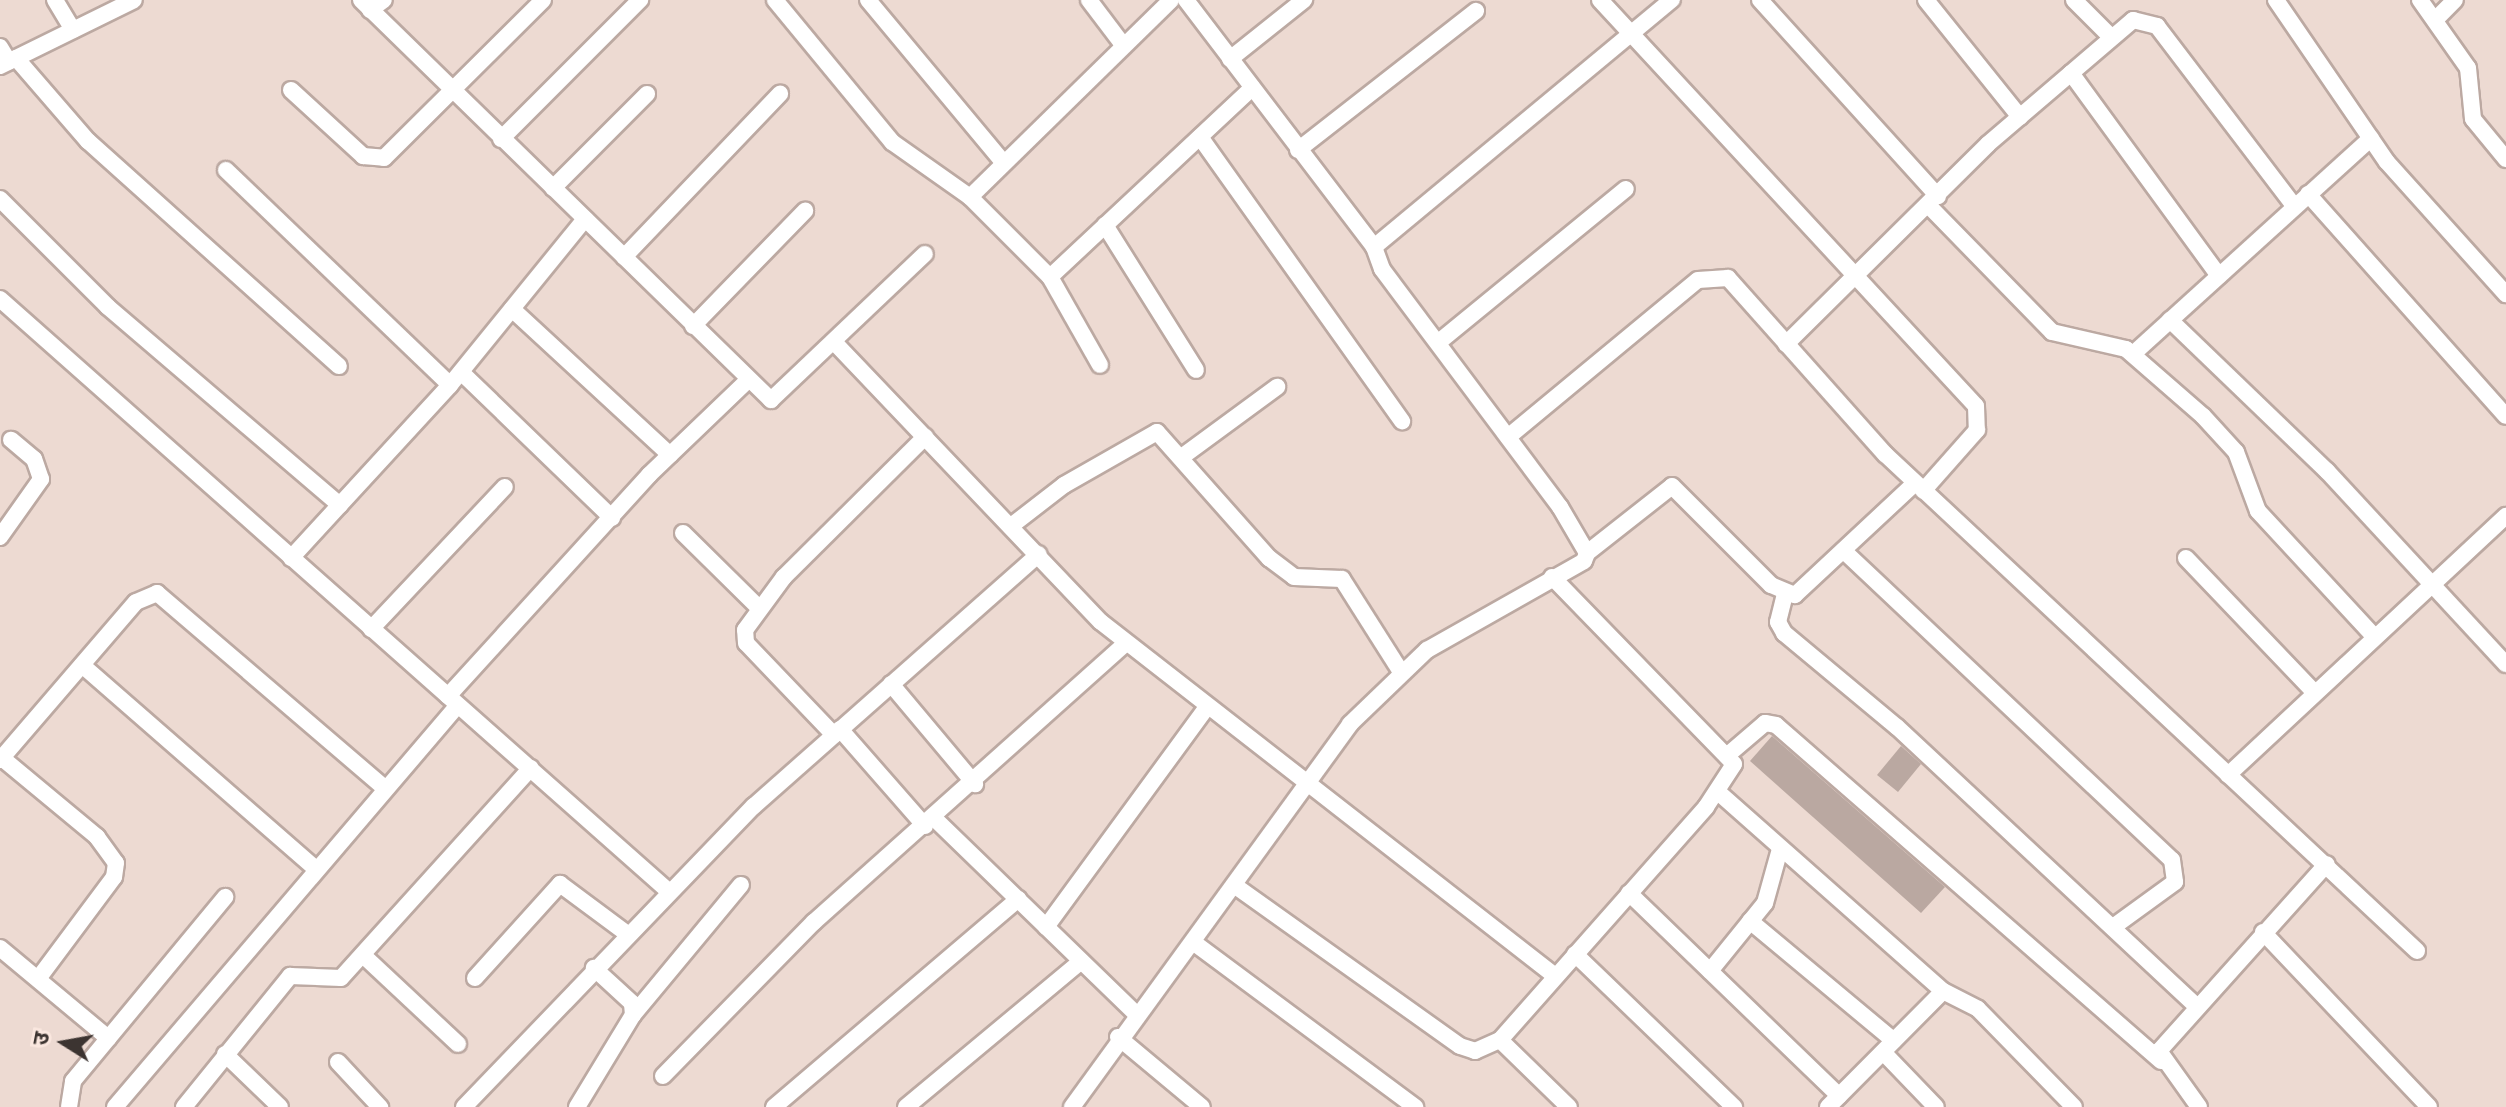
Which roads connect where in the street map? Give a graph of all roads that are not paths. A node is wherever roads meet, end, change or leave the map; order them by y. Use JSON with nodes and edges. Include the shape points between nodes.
{"nodes":[{"id":1,"x":55,"y":0,"type":"edge"},
{"id":2,"x":134,"y":0,"type":"edge"},
{"id":3,"x":543,"y":0,"type":"edge"},
{"id":4,"x":640,"y":0,"type":"edge"},
{"id":5,"x":775,"y":0,"type":"edge"},
{"id":6,"x":868,"y":0,"type":"edge"},
{"id":7,"x":1089,"y":0,"type":"edge"},
{"id":8,"x":1171,"y":0,"type":"edge"},
{"id":9,"x":1186,"y":0,"type":"edge"},
{"id":10,"x":1304,"y":0,"type":"edge"},
{"id":11,"x":1600,"y":0,"type":"edge"},
{"id":12,"x":1672,"y":0,"type":"edge"},
{"id":13,"x":1760,"y":0,"type":"edge"},
{"id":14,"x":1926,"y":0,"type":"edge"},
{"id":15,"x":2074,"y":0,"type":"edge"},
{"id":16,"x":2276,"y":0,"type":"edge"},
{"id":17,"x":2420,"y":0,"type":"edge"},
{"id":18,"x":2455,"y":0,"type":"edge"},
{"id":19,"x":372,"y":3,"type":"edge"},
{"id":20,"x":1476,"y":11,"type":"dead end"},
{"id":21,"x":2435,"y":20,"type":"junction"},
{"id":22,"x":73,"y":30,"type":"junction"},
{"id":23,"x":1632,"y":34,"type":"junction"},
{"id":24,"x":2111,"y":37,"type":"junction"},
{"id":25,"x":1123,"y":45,"type":"junction"},
{"id":26,"x":6,"y":58,"type":"edge"},
{"id":27,"x":1230,"y":59,"type":"junction"},
{"id":28,"x":2071,"y":73,"type":"junction"},
{"id":29,"x":1252,"y":88,"type":"junction"},
{"id":30,"x":291,"y":90,"type":"dead end"},
{"id":31,"x":453,"y":92,"type":"junction"},
{"id":32,"x":647,"y":94,"type":"dead end"},
{"id":33,"x":780,"y":94,"type":"dead end"},
{"id":34,"x":2020,"y":117,"type":"junction"},
{"id":35,"x":1200,"y":137,"type":"junction"},
{"id":36,"x":2371,"y":138,"type":"junction"},
{"id":37,"x":501,"y":139,"type":"junction"},
{"id":38,"x":1298,"y":150,"type":"junction"},
{"id":39,"x":2506,"y":159,"type":"edge"},
{"id":40,"x":1004,"y":163,"type":"junction"},
{"id":41,"x":226,"y":170,"type":"dead end"},
{"id":42,"x":553,"y":188,"type":"junction"},
{"id":43,"x":1626,"y":189,"type":"dead end"},
{"id":44,"x":2308,"y":194,"type":"junction"},
{"id":45,"x":970,"y":197,"type":"junction"},
{"id":46,"x":0,"y":199,"type":"edge"},
{"id":47,"x":1933,"y":201,"type":"junction"},
{"id":48,"x":2294,"y":206,"type":"junction"},
{"id":49,"x":805,"y":211,"type":"dead end"},
{"id":50,"x":585,"y":219,"type":"junction"},
{"id":51,"x":1105,"y":225,"type":"junction"},
{"id":52,"x":1374,"y":247,"type":"junction"},
{"id":53,"x":925,"y":254,"type":"dead end"},
{"id":54,"x":624,"y":257,"type":"junction"},
{"id":55,"x":1859,"y":275,"type":"junction"},
{"id":56,"x":2219,"y":276,"type":"junction"},
{"id":57,"x":1050,"y":277,"type":"junction"},
{"id":58,"x":2506,"y":294,"type":"edge"},
{"id":59,"x":0,"y":299,"type":"edge"},
{"id":60,"x":512,"y":309,"type":"junction"},
{"id":61,"x":2170,"y":320,"type":"junction"},
{"id":62,"x":693,"y":326,"type":"junction"},
{"id":63,"x":1440,"y":341,"type":"junction"},
{"id":64,"x":835,"y":343,"type":"junction"},
{"id":65,"x":1786,"y":344,"type":"junction"},
{"id":66,"x":2133,"y":354,"type":"junction"},
{"id":67,"x":1100,"y":365,"type":"dead end"},
{"id":68,"x":339,"y":366,"type":"dead end"},
{"id":69,"x":1196,"y":370,"type":"dead end"},
{"id":70,"x":455,"y":379,"type":"junction"},
{"id":71,"x":746,"y":382,"type":"junction"},
{"id":72,"x":1277,"y":387,"type":"dead end"},
{"id":73,"x":2506,"y":416,"type":"edge"},
{"id":74,"x":1402,"y":421,"type":"dead end"},
{"id":75,"x":925,"y":437,"type":"junction"},
{"id":76,"x":1508,"y":437,"type":"junction"},
{"id":77,"x":11,"y":440,"type":"dead end"},
{"id":78,"x":670,"y":455,"type":"junction"},
{"id":79,"x":1183,"y":456,"type":"junction"},
{"id":80,"x":505,"y":487,"type":"dead end"},
{"id":81,"x":1919,"y":487,"type":"junction"},
{"id":82,"x":340,"y":505,"type":"junction"},
{"id":83,"x":612,"y":518,"type":"junction"},
{"id":84,"x":2503,"y":525,"type":"edge"},
{"id":85,"x":1011,"y":526,"type":"junction"},
{"id":86,"x":683,"y":533,"type":"dead end"},
{"id":87,"x":0,"y":537,"type":"edge"},
{"id":88,"x":1845,"y":552,"type":"junction"},
{"id":89,"x":1587,"y":553,"type":"junction"},
{"id":90,"x":1039,"y":554,"type":"junction"},
{"id":91,"x":291,"y":558,"type":"junction"},
{"id":92,"x":2186,"y":558,"type":"dead end"},
{"id":93,"x":1552,"y":577,"type":"junction"},
{"id":94,"x":2434,"y":581,"type":"junction"},
{"id":95,"x":1785,"y":594,"type":"junction"},
{"id":96,"x":758,"y":607,"type":"junction"},
{"id":97,"x":371,"y":629,"type":"junction"},
{"id":98,"x":2373,"y":635,"type":"junction"},
{"id":99,"x":1126,"y":643,"type":"junction"},
{"id":100,"x":2506,"y":664,"type":"edge"},
{"id":101,"x":82,"y":665,"type":"junction"},
{"id":102,"x":1401,"y":672,"type":"junction"},
{"id":103,"x":891,"y":684,"type":"junction"},
{"id":104,"x":2313,"y":691,"type":"junction"},
{"id":105,"x":453,"y":700,"type":"junction"},
{"id":106,"x":1206,"y":708,"type":"junction"},
{"id":107,"x":837,"y":732,"type":"junction"},
{"id":108,"x":1730,"y":753,"type":"junction"},
{"id":109,"x":1,"y":759,"type":"edge"},
{"id":110,"x":531,"y":768,"type":"junction"},
{"id":111,"x":2228,"y":775,"type":"junction"},
{"id":112,"x":1308,"y":781,"type":"junction"},
{"id":113,"x":975,"y":784,"type":"junction"},
{"id":114,"x":383,"y":787,"type":"junction"},
{"id":115,"x":1718,"y":792,"type":"junction"},
{"id":116,"x":930,"y":822,"type":"junction"},
{"id":117,"x":1780,"y":849,"type":"junction"},
{"id":118,"x":2327,"y":864,"type":"junction"},
{"id":119,"x":316,"y":869,"type":"junction"},
{"id":120,"x":741,"y":885,"type":"dead end"},
{"id":121,"x":1234,"y":885,"type":"junction"},
{"id":122,"x":667,"y":890,"type":"junction"},
{"id":123,"x":1629,"y":893,"type":"junction"},
{"id":124,"x":225,"y":897,"type":"dead end"},
{"id":125,"x":1018,"y":899,"type":"junction"},
{"id":126,"x":1750,"y":921,"type":"junction"},
{"id":127,"x":1046,"y":927,"type":"junction"},
{"id":128,"x":2113,"y":927,"type":"junction"},
{"id":129,"x":2263,"y":932,"type":"junction"},
{"id":130,"x":626,"y":933,"type":"junction"},
{"id":131,"x":1193,"y":942,"type":"junction"},
{"id":132,"x":0,"y":948,"type":"edge"},
{"id":133,"x":2417,"y":951,"type":"dead end"},
{"id":134,"x":1575,"y":954,"type":"junction"},
{"id":135,"x":363,"y":955,"type":"junction"},
{"id":136,"x":1081,"y":961,"type":"junction"},
{"id":137,"x":594,"y":968,"type":"junction"},
{"id":138,"x":1710,"y":971,"type":"junction"},
{"id":139,"x":1555,"y":976,"type":"junction"},
{"id":140,"x":475,"y":978,"type":"dead end"},
{"id":141,"x":38,"y":979,"type":"junction"},
{"id":142,"x":1943,"y":991,"type":"junction"},
{"id":143,"x":2196,"y":1006,"type":"junction"},
{"id":144,"x":1135,"y":1013,"type":"junction"},
{"id":145,"x":633,"y":1015,"type":"junction"},
{"id":146,"x":1118,"y":1037,"type":"junction"},
{"id":147,"x":108,"y":1038,"type":"junction"},
{"id":148,"x":1500,"y":1040,"type":"junction"},
{"id":149,"x":458,"y":1044,"type":"dead end"},
{"id":150,"x":1888,"y":1047,"type":"junction"},
{"id":151,"x":225,"y":1054,"type":"junction"},
{"id":152,"x":2161,"y":1061,"type":"junction"},
{"id":153,"x":338,"y":1062,"type":"dead end"},
{"id":154,"x":663,"y":1076,"type":"dead end"},
{"id":155,"x":1833,"y":1101,"type":"edge"},
{"id":156,"x":69,"y":1107,"type":"edge"},
{"id":157,"x":115,"y":1107,"type":"edge"},
{"id":158,"x":184,"y":1107,"type":"edge"},
{"id":159,"x":280,"y":1107,"type":"edge"},
{"id":160,"x":380,"y":1107,"type":"edge"},
{"id":161,"x":464,"y":1107,"type":"edge"},
{"id":162,"x":577,"y":1107,"type":"edge"},
{"id":163,"x":774,"y":1107,"type":"edge"},
{"id":164,"x":906,"y":1107,"type":"edge"},
{"id":165,"x":1072,"y":1107,"type":"edge"},
{"id":166,"x":1202,"y":1107,"type":"edge"},
{"id":167,"x":1415,"y":1107,"type":"edge"},
{"id":168,"x":1569,"y":1107,"type":"edge"},
{"id":169,"x":1734,"y":1107,"type":"edge"},
{"id":170,"x":1936,"y":1107,"type":"edge"},
{"id":171,"x":2074,"y":1107,"type":"edge"},
{"id":172,"x":2199,"y":1107,"type":"edge"},
{"id":173,"x":2429,"y":1107,"type":"edge"}],
"edges":[{"from":1,"to":22,"type":"street"},
{"from":2,"to":22,"type":"street"},
{"from":3,"to":31,"type":"street"},
{"from":4,"to":37,"type":"street"},
{"from":5,"to":45,"type":"street","via":[[892,142]]},
{"from":6,"to":40,"type":"street"},
{"from":7,"to":25,"type":"street"},
{"from":8,"to":25,"type":"street"},
{"from":9,"to":27,"type":"street"},
{"from":10,"to":27,"type":"street"},
{"from":11,"to":23,"type":"street"},
{"from":12,"to":23,"type":"street"},
{"from":13,"to":47,"type":"street"},
{"from":14,"to":34,"type":"street"},
{"from":15,"to":24,"type":"street"},
{"from":16,"to":36,"type":"street"},
{"from":17,"to":21,"type":"street"},
{"from":18,"to":21,"type":"street"},
{"from":19,"to":31,"type":"street"},
{"from":20,"to":38,"type":"street"},
{"from":21,"to":39,"type":"street","via":[[2468,68],[2473,119]]},
{"from":22,"to":26,"type":"street"},
{"from":23,"to":52,"type":"street"},
{"from":23,"to":55,"type":"street"},
{"from":24,"to":28,"type":"street"},
{"from":24,"to":48,"type":"street","via":[[2133,20],[2157,26]]},
{"from":25,"to":40,"type":"street"},
{"from":26,"to":68,"type":"street","via":[[88,141]]},
{"from":27,"to":29,"type":"street"},
{"from":28,"to":34,"type":"street"},
{"from":28,"to":56,"type":"street"},
{"from":29,"to":35,"type":"street"},
{"from":29,"to":38,"type":"street"},
{"from":30,"to":31,"type":"street","via":[[375,161]]},
{"from":31,"to":37,"type":"street"},
{"from":32,"to":42,"type":"street"},
{"from":33,"to":54,"type":"street"},
{"from":34,"to":47,"type":"street"},
{"from":35,"to":51,"type":"street"},
{"from":35,"to":74,"type":"street"},
{"from":36,"to":44,"type":"street"},
{"from":36,"to":58,"type":"street"},
{"from":37,"to":42,"type":"street"},
{"from":38,"to":52,"type":"street"},
{"from":40,"to":45,"type":"street"},
{"from":41,"to":70,"type":"street"},
{"from":42,"to":50,"type":"street"},
{"from":43,"to":63,"type":"street"},
{"from":44,"to":48,"type":"street"},
{"from":44,"to":73,"type":"street"},
{"from":45,"to":57,"type":"street"},
{"from":46,"to":82,"type":"street","via":[[108,307]]},
{"from":47,"to":55,"type":"street"},
{"from":47,"to":66,"type":"street","via":[[2052,332]]},
{"from":48,"to":56,"type":"street"},
{"from":49,"to":62,"type":"street"},
{"from":50,"to":54,"type":"street"},
{"from":50,"to":60,"type":"street"},
{"from":51,"to":57,"type":"street"},
{"from":51,"to":69,"type":"street"},
{"from":52,"to":63,"type":"street","via":[[1382,269]]},
{"from":53,"to":64,"type":"street"},
{"from":54,"to":62,"type":"street"},
{"from":55,"to":65,"type":"street"},
{"from":55,"to":81,"type":"street","via":[[1981,417],[1966,446]]},
{"from":56,"to":61,"type":"street"},
{"from":57,"to":67,"type":"street"},
{"from":59,"to":91,"type":"street"},
{"from":60,"to":70,"type":"street"},
{"from":60,"to":78,"type":"street"},
{"from":61,"to":66,"type":"street"},
{"from":61,"to":94,"type":"street","via":[[2224,366]]},
{"from":62,"to":71,"type":"street"},
{"from":63,"to":76,"type":"street"},
{"from":64,"to":71,"type":"street","via":[[771,400]]},
{"from":64,"to":75,"type":"street"},
{"from":65,"to":76,"type":"street","via":[[1743,291],[1714,274],[1681,293]]},
{"from":65,"to":81,"type":"street"},
{"from":66,"to":98,"type":"street","via":[[2236,452],[2258,511]]},
{"from":70,"to":82,"type":"street"},
{"from":70,"to":83,"type":"street"},
{"from":71,"to":78,"type":"street"},
{"from":72,"to":79,"type":"street"},
{"from":75,"to":85,"type":"street"},
{"from":75,"to":96,"type":"street"},
{"from":76,"to":89,"type":"street"},
{"from":77,"to":87,"type":"street","via":[[34,459],[41,479]]},
{"from":78,"to":83,"type":"street"},
{"from":79,"to":85,"type":"street","via":[[1167,437],[1148,434]]},
{"from":79,"to":102,"type":"street","via":[[1294,577],[1342,579]]},
{"from":80,"to":97,"type":"street"},
{"from":81,"to":88,"type":"street"},
{"from":81,"to":111,"type":"street"},
{"from":82,"to":91,"type":"street"},
{"from":83,"to":105,"type":"street"},
{"from":84,"to":94,"type":"street"},
{"from":85,"to":90,"type":"street"},
{"from":86,"to":96,"type":"street"},
{"from":88,"to":95,"type":"street","via":[[1807,588]]},
{"from":88,"to":128,"type":"street","via":[[2172,860],[2175,882]]},
{"from":89,"to":93,"type":"street"},
{"from":89,"to":95,"type":"street","via":[[1672,486]]},
{"from":90,"to":99,"type":"street"},
{"from":90,"to":103,"type":"street"},
{"from":91,"to":97,"type":"street"},
{"from":92,"to":104,"type":"street"},
{"from":93,"to":102,"type":"street"},
{"from":93,"to":108,"type":"street"},
{"from":94,"to":98,"type":"street"},
{"from":94,"to":100,"type":"street"},
{"from":95,"to":128,"type":"street","via":[[1778,622],[1784,633]]},
{"from":96,"to":107,"type":"street","via":[[746,643]]},
{"from":97,"to":105,"type":"street"},
{"from":98,"to":104,"type":"street"},
{"from":99,"to":106,"type":"street"},
{"from":99,"to":113,"type":"street"},
{"from":101,"to":109,"type":"street"},
{"from":101,"to":114,"type":"street","via":[[136,602],[157,593]]},
{"from":101,"to":119,"type":"street"},
{"from":102,"to":112,"type":"street"},
{"from":103,"to":107,"type":"street"},
{"from":103,"to":113,"type":"street"},
{"from":104,"to":111,"type":"street"},
{"from":105,"to":110,"type":"street"},
{"from":105,"to":114,"type":"street"},
{"from":106,"to":112,"type":"street"},
{"from":106,"to":127,"type":"street"},
{"from":107,"to":116,"type":"street"},
{"from":107,"to":122,"type":"street"},
{"from":108,"to":115,"type":"street","via":[[1734,764]]},
{"from":108,"to":152,"type":"street","via":[[1765,723],[1776,725]]},
{"from":109,"to":141,"type":"street","via":[[97,837],[116,863],[114,877]]},
{"from":110,"to":122,"type":"street"},
{"from":110,"to":135,"type":"street"},
{"from":111,"to":118,"type":"street"},
{"from":112,"to":121,"type":"street"},
{"from":112,"to":139,"type":"street"},
{"from":113,"to":116,"type":"street"},
{"from":114,"to":119,"type":"street"},
{"from":115,"to":117,"type":"street"},
{"from":115,"to":123,"type":"street"},
{"from":116,"to":125,"type":"street"},
{"from":116,"to":154,"type":"street","via":[[814,922]]},
{"from":117,"to":126,"type":"street","via":[[1774,884]]},
{"from":117,"to":142,"type":"street"},
{"from":118,"to":129,"type":"street"},
{"from":118,"to":133,"type":"street"},
{"from":119,"to":157,"type":"street"},
{"from":120,"to":145,"type":"street"},
{"from":121,"to":131,"type":"street"},
{"from":121,"to":148,"type":"street","via":[[1460,1046],[1475,1051]]},
{"from":122,"to":130,"type":"street"},
{"from":123,"to":134,"type":"street"},
{"from":123,"to":138,"type":"street"},
{"from":124,"to":147,"type":"street"},
{"from":125,"to":127,"type":"street"},
{"from":125,"to":163,"type":"street"},
{"from":126,"to":138,"type":"street"},
{"from":126,"to":150,"type":"street"},
{"from":127,"to":136,"type":"street"},
{"from":128,"to":143,"type":"street"},
{"from":129,"to":143,"type":"street"},
{"from":129,"to":173,"type":"street"},
{"from":130,"to":137,"type":"street"},
{"from":130,"to":140,"type":"street","via":[[560,884]]},
{"from":131,"to":144,"type":"street"},
{"from":131,"to":167,"type":"street"},
{"from":132,"to":141,"type":"street"},
{"from":134,"to":139,"type":"street"},
{"from":134,"to":169,"type":"street"},
{"from":135,"to":149,"type":"street"},
{"from":135,"to":151,"type":"street","via":[[333,982],[300,972],[290,976]]},
{"from":136,"to":144,"type":"street"},
{"from":136,"to":164,"type":"street"},
{"from":137,"to":145,"type":"street","via":[[632,1003]]},
{"from":137,"to":161,"type":"street"},
{"from":138,"to":155,"type":"street"},
{"from":139,"to":148,"type":"street"},
{"from":141,"to":147,"type":"street"},
{"from":142,"to":150,"type":"street"},
{"from":142,"to":171,"type":"street","via":[[1978,1009]]},
{"from":143,"to":152,"type":"street","via":[[2166,1039]]},
{"from":144,"to":146,"type":"street"},
{"from":145,"to":162,"type":"street"},
{"from":146,"to":165,"type":"street"},
{"from":146,"to":166,"type":"street"},
{"from":147,"to":156,"type":"street","via":[[73,1081]]},
{"from":148,"to":168,"type":"street"},
{"from":150,"to":155,"type":"street"},
{"from":150,"to":170,"type":"street"},
{"from":151,"to":158,"type":"street"},
{"from":151,"to":159,"type":"street"},
{"from":152,"to":172,"type":"street"},
{"from":153,"to":160,"type":"street"}]}
